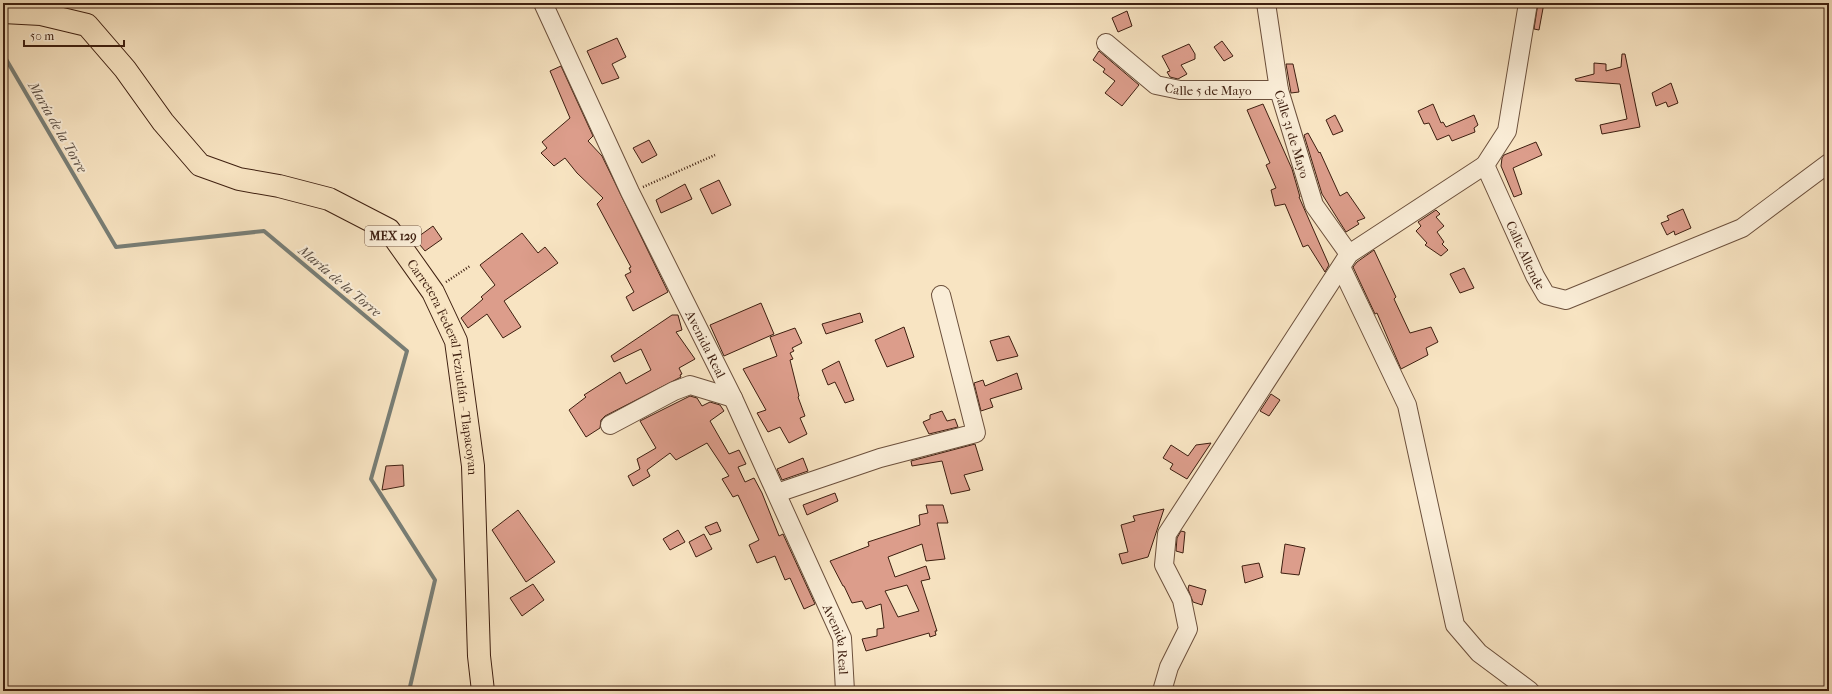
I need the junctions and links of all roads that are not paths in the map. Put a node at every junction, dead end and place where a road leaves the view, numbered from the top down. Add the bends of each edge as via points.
1 (543, 3) edge
2 (1266, 3) edge
3 (1528, 3) edge
4 (3, 12) edge
5 (1106, 43) dead end
6 (1279, 90) junction
7 (1829, 163) edge
8 (1485, 165) junction
9 (1345, 261) junction
10 (941, 295) dead end
11 (733, 398) junction
12 (610, 425) dead end
13 (777, 493) junction
14 (483, 691) edge
15 (845, 691) edge
16 (1162, 691) edge
17 (1530, 691) edge

1 - 11 street, Avenida Real via 630,192
2 - 6 street, Calle 31 de Mayo
3 - 8 street via 1507,131
4 - 14 main road, Carretera Federal Teziutlán - Tlapacoyan / MEX 129 via 41,14 87,25 200,165 239,179 329,199 389,230 433,292 456,341 472,466 479,656
5 - 6 street, Calle 5 de Mayo via 1156,85 1180,90
6 - 9 street, Calle 31 de Mayo via 1314,205
7 - 8 street, Calle Allende via 1742,228 1566,300 1546,295
8 - 9 street
9 - 16 street via 1167,534 1164,565 1182,600 1188,629 1169,667
9 - 17 street, Calle 31 de Mayo via 1407,405 1455,625 1480,654
10 - 13 street via 976,434 880,458
11 - 12 street via 690,385
11 - 13 street, Avenida Real
13 - 15 street, Avenida Real via 842,638

